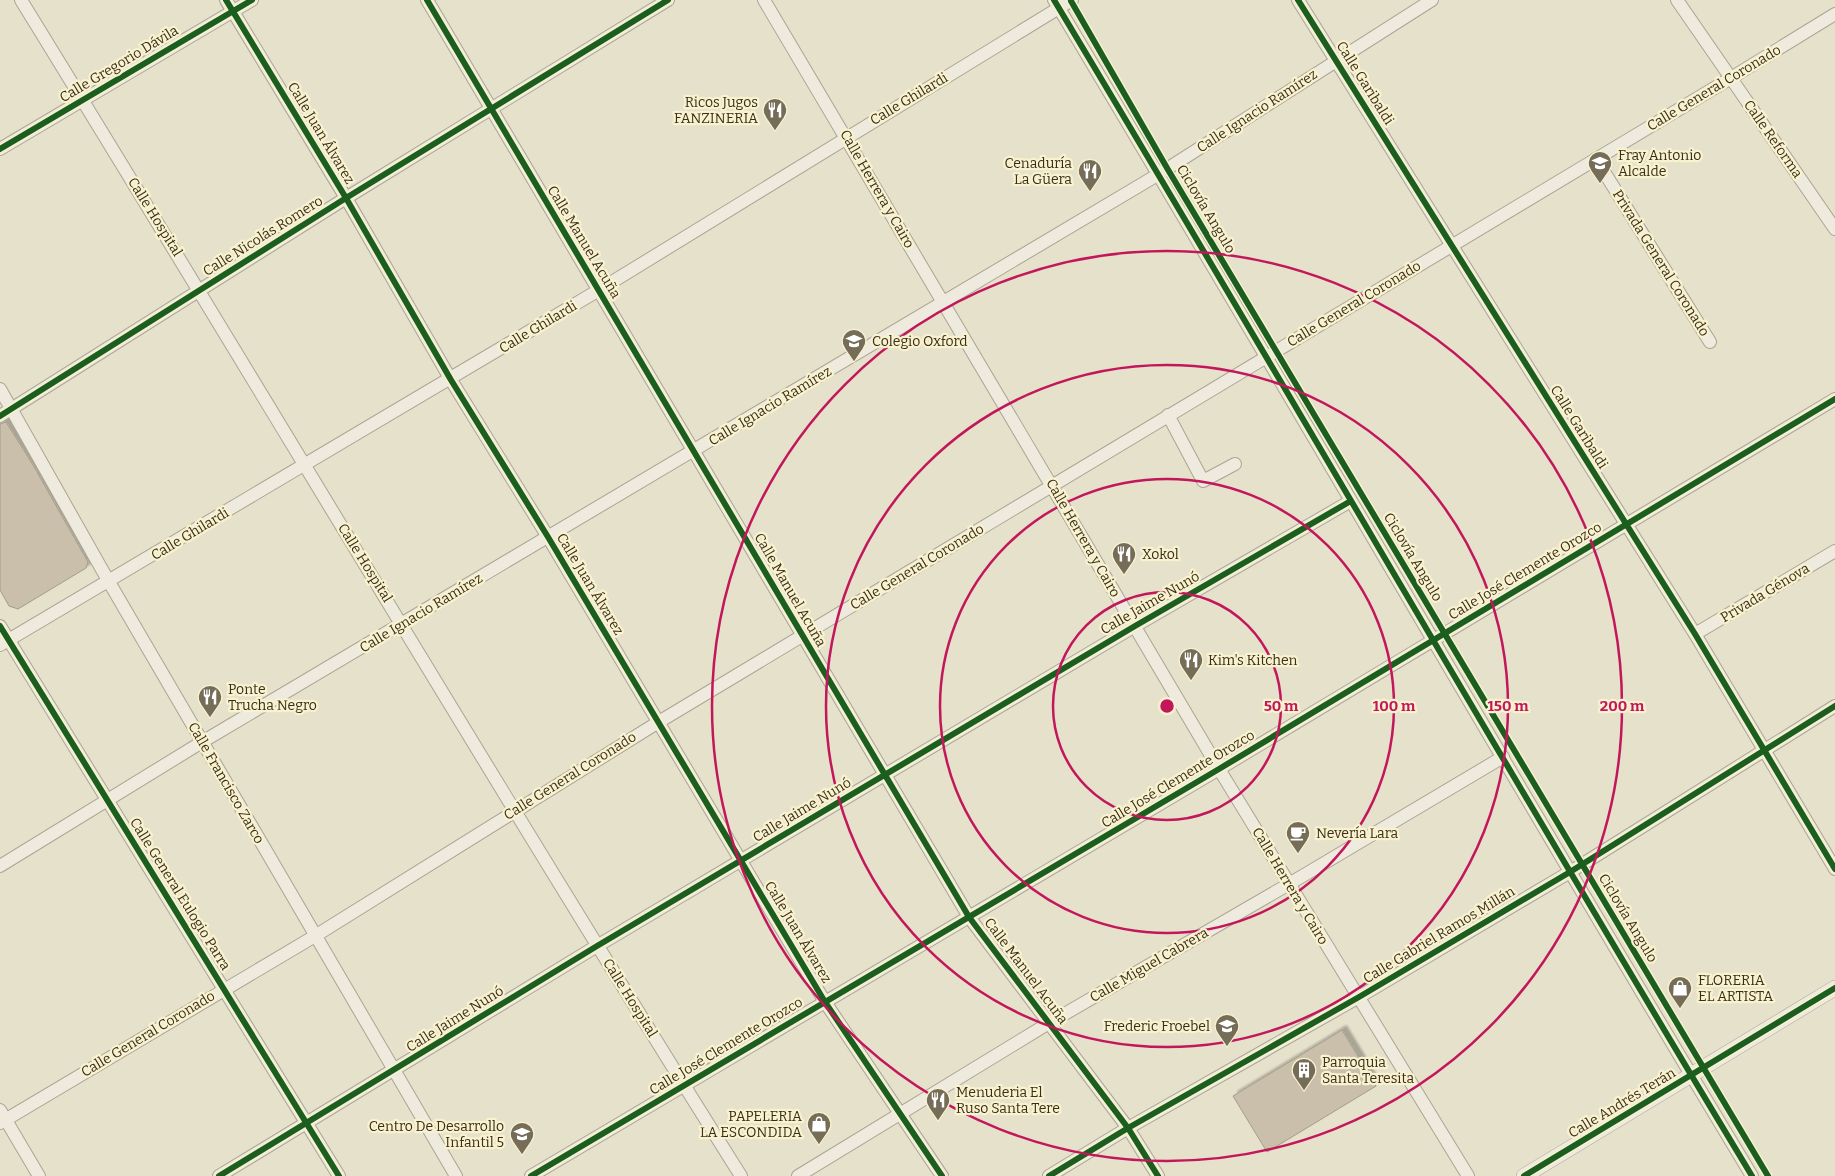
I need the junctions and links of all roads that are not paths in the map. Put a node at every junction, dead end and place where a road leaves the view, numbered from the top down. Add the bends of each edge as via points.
1 (21, 0) edge
2 (252, 0) edge
3 (427, 0) edge
4 (668, 0) edge
5 (764, 0) edge
6 (1072, 0) edge
7 (1298, 0) edge
8 (1432, 0) edge
9 (1677, 0) edge
10 (1057, 4) edge
11 (229, 5) edge
12 (1835, 14) edge
13 (1336, 60) junction
14 (1731, 78) junction
15 (83, 100) junction
16 (491, 109) junction
17 (847, 137) junction
18 (0, 150) edge
19 (1596, 159) junction
20 (1159, 174) junction
21 (346, 198) junction
22 (1835, 229) edge
23 (1451, 245) junction
24 (200, 290) junction
25 (599, 290) junction
26 (943, 302) junction
27 (1710, 342) dead end
28 (1266, 356) junction
29 (451, 380) junction
30 (0, 389) edge
31 (1835, 399) edge
32 (12, 408) junction
33 (1168, 415) junction
34 (0, 416) edge
35 (694, 452) junction
36 (1235, 464) dead end
37 (305, 466) junction
38 (1052, 485) junction
39 (1350, 502) junction
40 (1625, 525) junction
41 (548, 538) junction
42 (1835, 551) edge
43 (109, 582) junction
44 (402, 624) junction
45 (0, 626) edge
46 (1135, 626) junction
47 (1695, 634) junction
48 (803, 636) junction
49 (1432, 641) junction
50 (4, 643) edge
51 (1835, 706) edge
52 (657, 722) junction
53 (202, 742) junction
54 (1765, 748) junction
55 (1502, 758) junction
56 (1219, 769) junction
57 (886, 776) junction
58 (107, 802) junction
59 (515, 810) junction
60 (740, 862) junction
61 (0, 866) edge
62 (1835, 869) edge
63 (1570, 872) junction
64 (1289, 884) junction
65 (969, 917) junction
66 (315, 936) junction
67 (597, 946) junction
68 (224, 988) junction
69 (1835, 988) edge
70 (1359, 997) junction
71 (825, 1002) junction
72 (1049, 1023) junction
73 (396, 1070) junction
74 (1691, 1076) junction
75 (684, 1086) junction
76 (899, 1115) junction
77 (2, 1118) edge
78 (306, 1121) junction
79 (1128, 1128) junction
80 (39, 1176) edge
81 (219, 1176) edge
82 (339, 1176) edge
83 (456, 1176) edge
84 (531, 1176) edge
85 (741, 1176) edge
86 (798, 1176) edge
87 (942, 1176) edge
88 (1049, 1176) edge
89 (1158, 1176) edge
90 (1468, 1176) edge
91 (1524, 1176) edge
92 (1752, 1176) edge

1 - 15 street, Calle Hospital
2 - 11 street, Calle Gregorio Dávila
3 - 16 street, Calle Manuel Acuña
4 - 16 street, Calle Nicolás Romero
5 - 17 street, Calle Herrera y Cairo
6 - 10 street, Calle Ghilardi
7 - 13 street, Calle Garibaldi
8 - 13 street, Calle Ignacio Ramírez
9 - 14 street, Calle Reforma
10 - 17 street, Calle Ghilardi
10 - 20 street
11 - 15 street, Calle Gregorio Dávila
11 - 21 street, Calle Juan Álvarez
12 - 14 street, Calle General Coronado
13 - 20 street, Calle Ignacio Ramírez
13 - 23 street, Calle Garibaldi
14 - 19 street, Calle General Coronado
14 - 22 street, Calle Reforma
15 - 18 street, Calle Gregorio Dávila
15 - 24 street, Calle Hospital
16 - 21 street, Calle Nicolás Romero
16 - 25 street, Calle Manuel Acuña
17 - 25 street, Calle Ghilardi
17 - 26 street, Calle Herrera y Cairo
19 - 23 street, Calle General Coronado
19 - 27 street, Privada General Coronado
20 - 26 street, Calle Ignacio Ramírez
20 - 28 street
21 - 24 street, Calle Nicolás Romero
21 - 29 street, Calle Juan Álvarez
23 - 28 street, Calle General Coronado
23 - 40 street, Calle Garibaldi
24 - 32 street, Calle Nicolás Romero
24 - 37 street, Calle Hospital
25 - 29 street, Calle Ghilardi
25 - 35 street, Calle Manuel Acuña
26 - 35 street, Calle Ignacio Ramírez
26 - 38 street, Calle Herrera y Cairo
28 - 33 street, Calle General Coronado
28 - 39 street
29 - 37 street, Calle Ghilardi
29 - 41 street, Calle Juan Álvarez
30 - 32 street, Calle Francisco Zarco
31 - 40 street, Calle José Clemente Orozco
32 - 34 street, Calle Nicolás Romero
32 - 43 street, Calle Francisco Zarco
33 - 36 street via 1203,481
33 - 38 street, Calle General Coronado
35 - 41 street, Calle Ignacio Ramírez
35 - 48 street, Calle Manuel Acuña
37 - 43 street, Calle Ghilardi
37 - 44 street, Calle Hospital
38 - 46 street, Calle Herrera y Cairo
38 - 48 street, Calle General Coronado
39 - 46 street, Calle Jaime Nunó
39 - 49 street
40 - 47 street, Calle Garibaldi
40 - 49 street, Calle José Clemente Orozco
41 - 44 street, Calle Ignacio Ramírez
41 - 52 street, Calle Juan Álvarez
42 - 47 street, Privada Génova
43 - 50 street, Calle Ghilardi
43 - 53 street, Calle Francisco Zarco
44 - 53 street, Calle Ignacio Ramírez
44 - 59 street, Calle Hospital
45 - 50 street, Calle General Eulogio Parra
46 - 56 street, Calle Herrera y Cairo
46 - 57 street, Calle Jaime Nunó
47 - 54 street, Calle Garibaldi
48 - 52 street, Calle General Coronado
48 - 57 street, Calle Manuel Acuña
49 - 55 street
49 - 56 street, Calle José Clemente Orozco
50 - 58 street, Calle General Eulogio Parra
51 - 54 street, Calle Gabriel Ramos Millán
52 - 59 street, Calle General Coronado
52 - 60 street, Calle Juan Álvarez
53 - 58 street, Calle Ignacio Ramírez
53 - 66 street, Calle Francisco Zarco
54 - 62 street, Calle Garibaldi
54 - 63 street, Calle Gabriel Ramos Millán
55 - 63 street
55 - 64 street, Calle Miguel Cabrera
56 - 64 street, Calle Herrera y Cairo
56 - 65 street, Calle José Clemente Orozco
57 - 60 street, Calle Jaime Nunó
57 - 65 street, Calle Manuel Acuña
58 - 61 street, Calle Ignacio Ramírez
58 - 68 street, Calle General Eulogio Parra
59 - 66 street, Calle General Coronado
59 - 67 street, Calle Hospital
60 - 67 street, Calle Jaime Nunó
60 - 71 street, Calle Juan Álvarez
63 - 70 street, Calle Gabriel Ramos Millán
63 - 74 street
64 - 70 street, Calle Herrera y Cairo
64 - 72 street, Calle Miguel Cabrera
65 - 71 street, Calle José Clemente Orozco
65 - 72 street, Calle Manuel Acuña
66 - 68 street, Calle General Coronado
66 - 73 street, Calle Francisco Zarco
67 - 73 street, Calle Jaime Nunó
67 - 75 street, Calle Hospital
68 - 77 street, Calle General Coronado
68 - 78 street, Calle General Eulogio Parra
69 - 74 street, Calle Andrés Terán
70 - 79 street, Calle Gabriel Ramos Millán
70 - 90 street, Calle Herrera y Cairo
71 - 75 street, Calle José Clemente Orozco
71 - 76 street, Calle Juan Álvarez
72 - 76 street, Calle Miguel Cabrera
72 - 79 street, Calle Manuel Acuña
73 - 78 street, Calle Jaime Nunó
73 - 83 street, Calle Francisco Zarco
74 - 91 street, Calle Andrés Terán
74 - 92 street
75 - 84 street, Calle José Clemente Orozco
75 - 85 street, Calle Hospital
76 - 86 street, Calle Miguel Cabrera
76 - 87 street, Calle Juan Álvarez
77 - 80 street
78 - 81 street, Calle Jaime Nunó
78 - 82 street, Calle General Eulogio Parra
79 - 88 street, Calle Gabriel Ramos Millán
79 - 89 street, Calle Manuel Acuña

